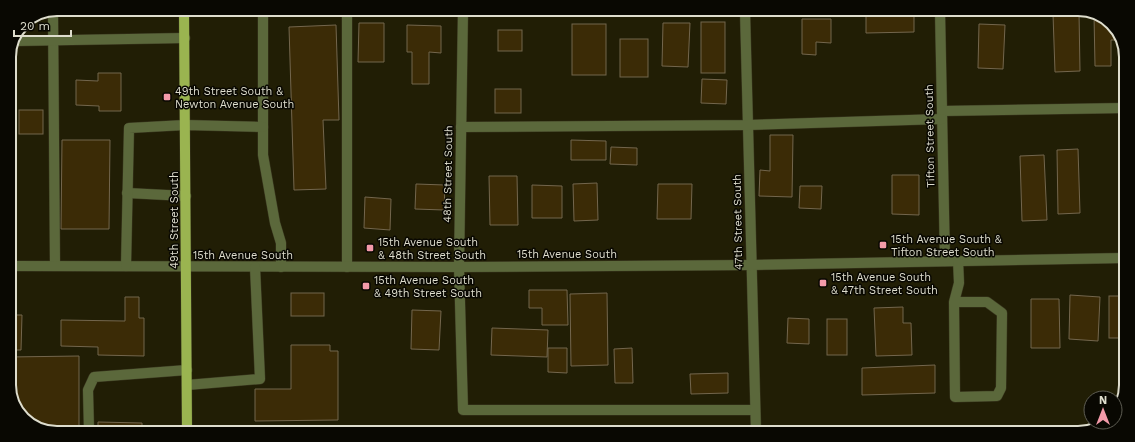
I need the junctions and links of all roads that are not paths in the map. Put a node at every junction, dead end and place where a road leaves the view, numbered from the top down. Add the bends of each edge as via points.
1 (53, 16) edge
2 (184, 16) edge
3 (263, 16) edge
4 (347, 16) edge
5 (463, 16) edge
6 (745, 16) edge
7 (940, 16) edge
8 (185, 38) junction
9 (53, 40) junction
10 (19, 41) edge
11 (1119, 108) edge
12 (942, 115) junction
13 (185, 125) junction
14 (748, 125) junction
15 (263, 127) junction
16 (461, 127) junction
17 (128, 193) junction
18 (186, 196) junction
19 (1119, 258) edge
20 (958, 260) junction
21 (944, 261) junction
22 (55, 265) junction
23 (751, 265) junction
24 (16, 266) edge
25 (126, 266) junction
26 (186, 266) junction
27 (255, 267) junction
28 (281, 267) junction
29 (347, 267) junction
30 (459, 267) junction
31 (954, 302) junction
32 (187, 370) junction
33 (187, 385) junction
34 (755, 410) junction
35 (89, 426) edge
36 (187, 426) edge
37 (756, 426) edge

1 - 9 street
2 - 8 main road, 49th Street South
3 - 15 street
4 - 29 street
5 - 16 street, 48th Street South
6 - 14 street, 47th Street South
7 - 12 street, Tifton Street South
8 - 9 street
8 - 13 main road, 49th Street South
9 - 10 street
9 - 22 street
11 - 12 street
12 - 14 street
12 - 21 street, Tifton Street South
13 - 15 street
13 - 17 street via 129,128
13 - 18 main road, 49th Street South
14 - 16 street
14 - 23 street, 47th Street South
15 - 28 street via 263,154 281,243
16 - 30 street, 48th Street South
17 - 18 street
17 - 25 street
18 - 26 main road, 49th Street South
19 - 20 street, 15th Avenue South
20 - 21 street, 15th Avenue South
20 - 31 street via 959,283
21 - 23 street, 15th Avenue South
22 - 24 street, 15th Avenue South
22 - 25 street, 15th Avenue South
23 - 30 street, 15th Avenue South
23 - 34 street, 47th Street South
25 - 26 street, 15th Avenue South
26 - 27 street, 15th Avenue South
26 - 32 main road, 49th Street South
27 - 28 street, 15th Avenue South
27 - 33 street via 260,379
28 - 29 street, 15th Avenue South
29 - 30 street, 15th Avenue South
30 - 34 street, 48th Street South via 463,410
31 - 31 street via 987,302 1002,313 1001,388 997,396 955,397
32 - 33 main road, 49th Street South
32 - 35 street via 94,377 88,390
33 - 36 main road, 49th Street South
34 - 37 street, 47th Street South

